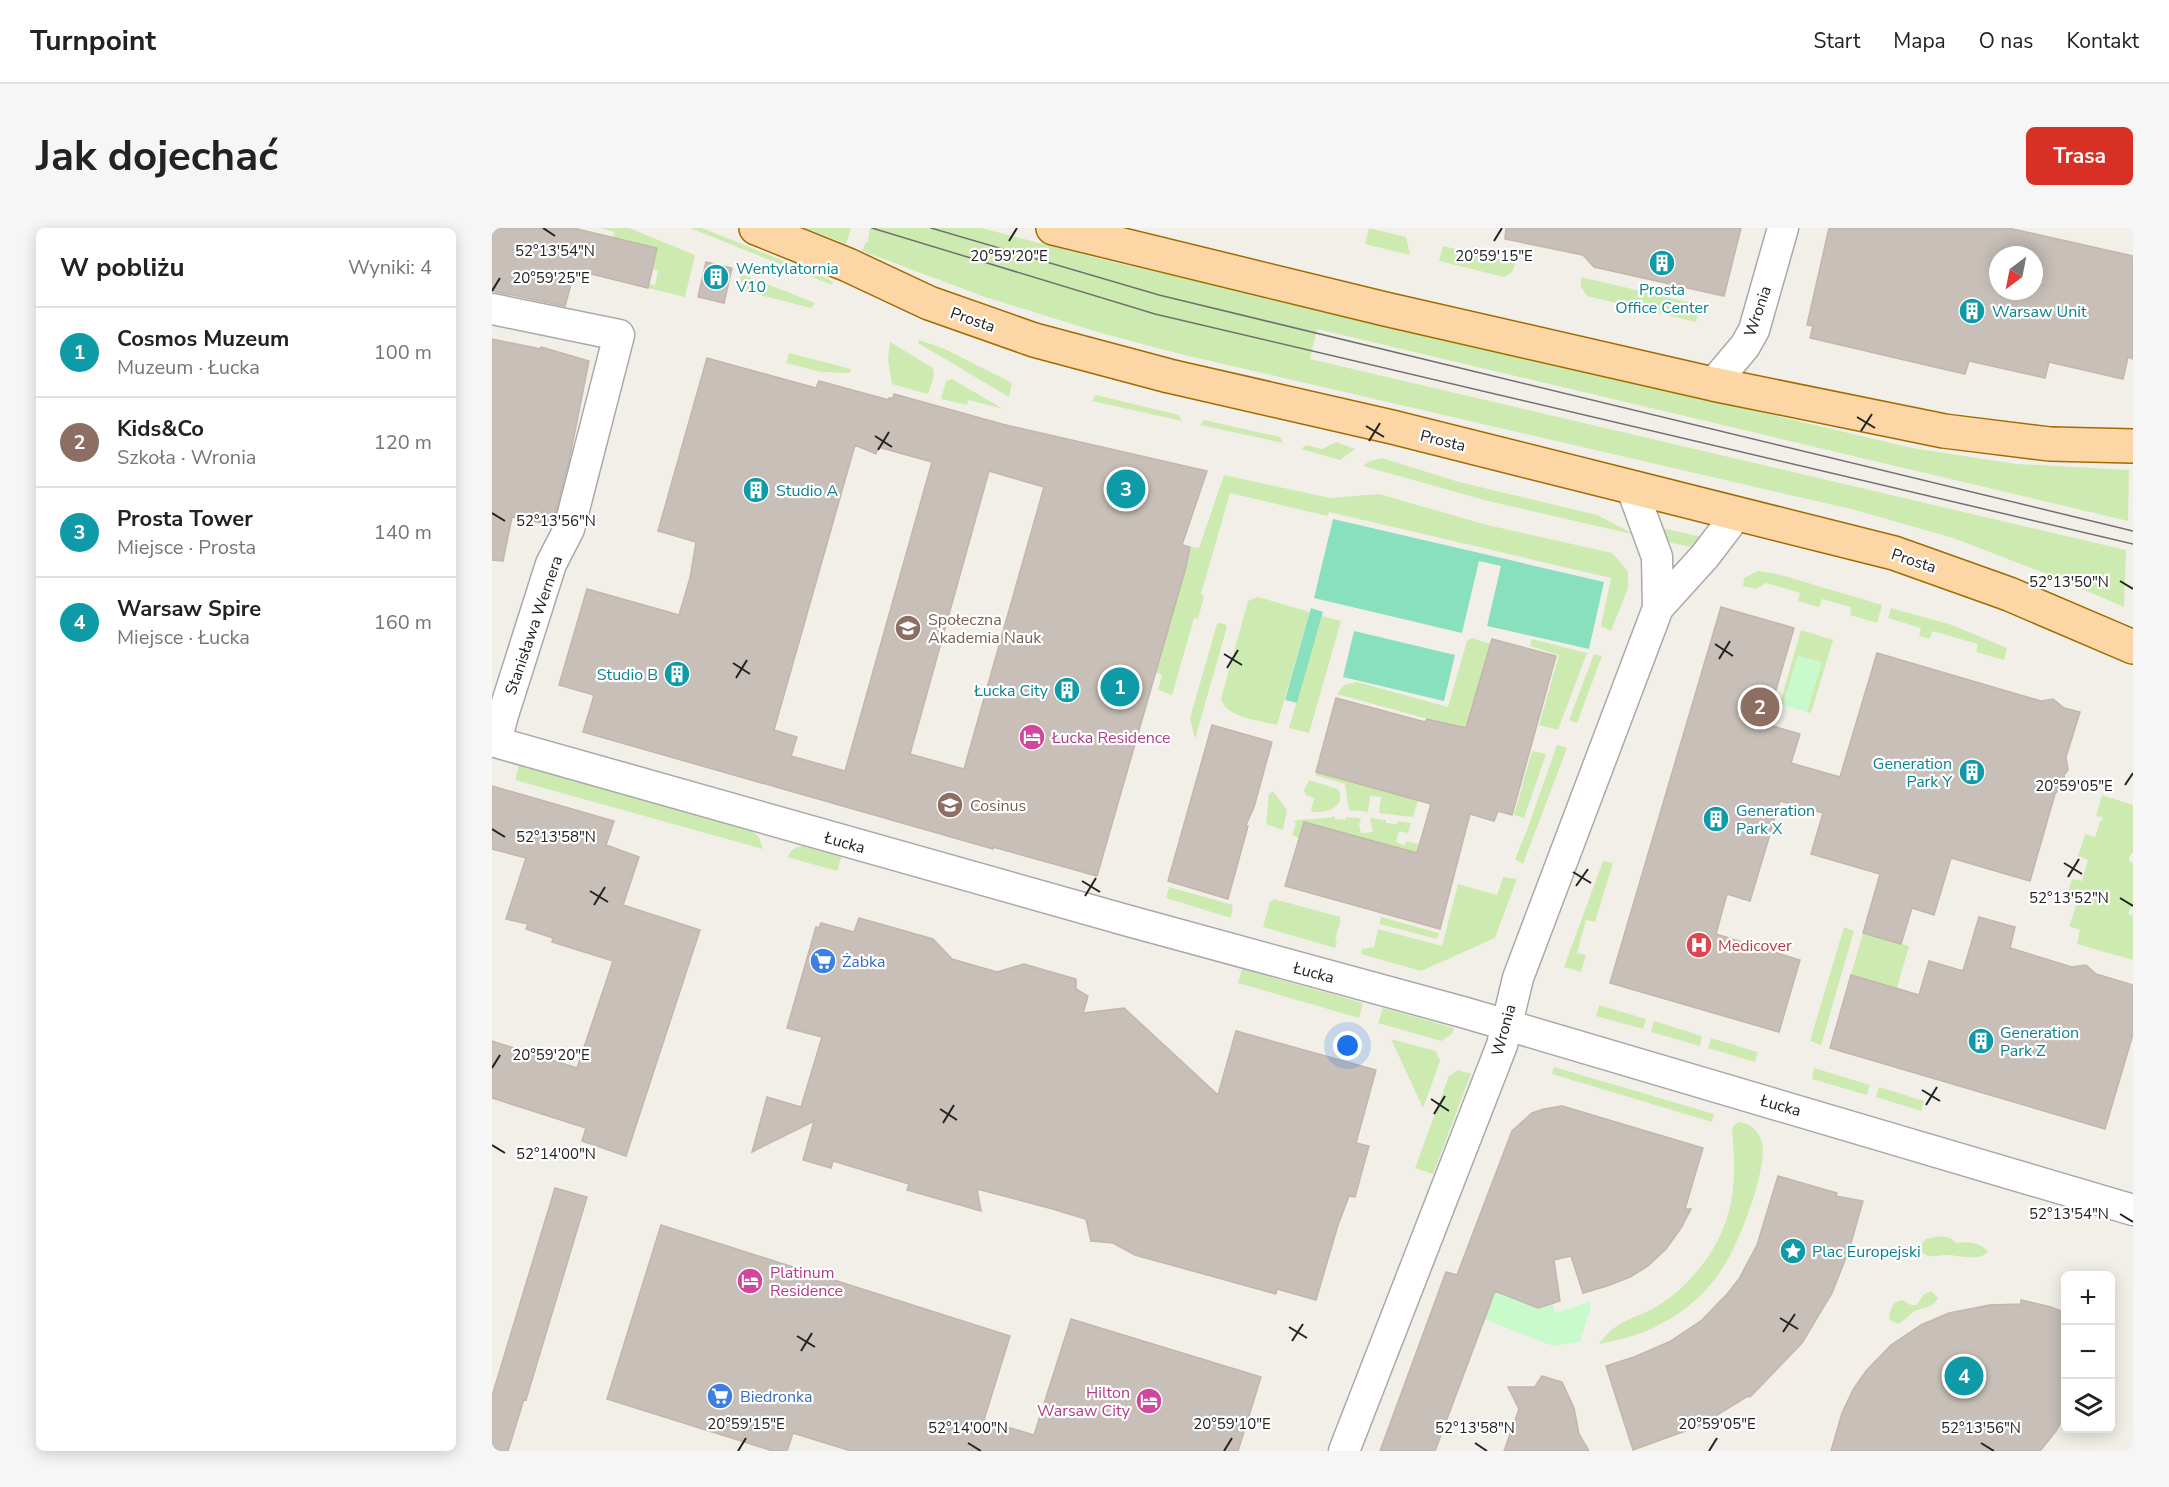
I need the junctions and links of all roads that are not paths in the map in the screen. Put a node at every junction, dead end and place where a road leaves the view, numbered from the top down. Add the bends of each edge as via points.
1 (756, 228) edge
2 (1053, 228) edge
3 (1783, 228) edge
4 (492, 309) edge
5 (1713, 384) junction
6 (2133, 446) edge
7 (1631, 486) junction
8 (1737, 514) junction
9 (1658, 608) junction
10 (2133, 647) edge
11 (494, 741) edge
12 (1506, 1025) junction
13 (2133, 1210) edge
14 (1344, 1451) edge

1 - 7 main road, Prosta via 929,303 1034,340
2 - 5 main road
3 - 5 street, Wronia via 1754,330
4 - 11 street, Stanisława Wernera via 619,335 569,529 551,564
5 - 6 main road via 1944,431 2050,444
7 - 8 main road, Prosta
7 - 9 street, Wronia via 1658,557
8 - 9 street, Wronia
8 - 10 main road, Prosta via 1924,563
9 - 12 street, Wronia via 1518,978
11 - 12 street, Łucka
12 - 13 street, Łucka
12 - 14 street, Wronia via 1502,1045

